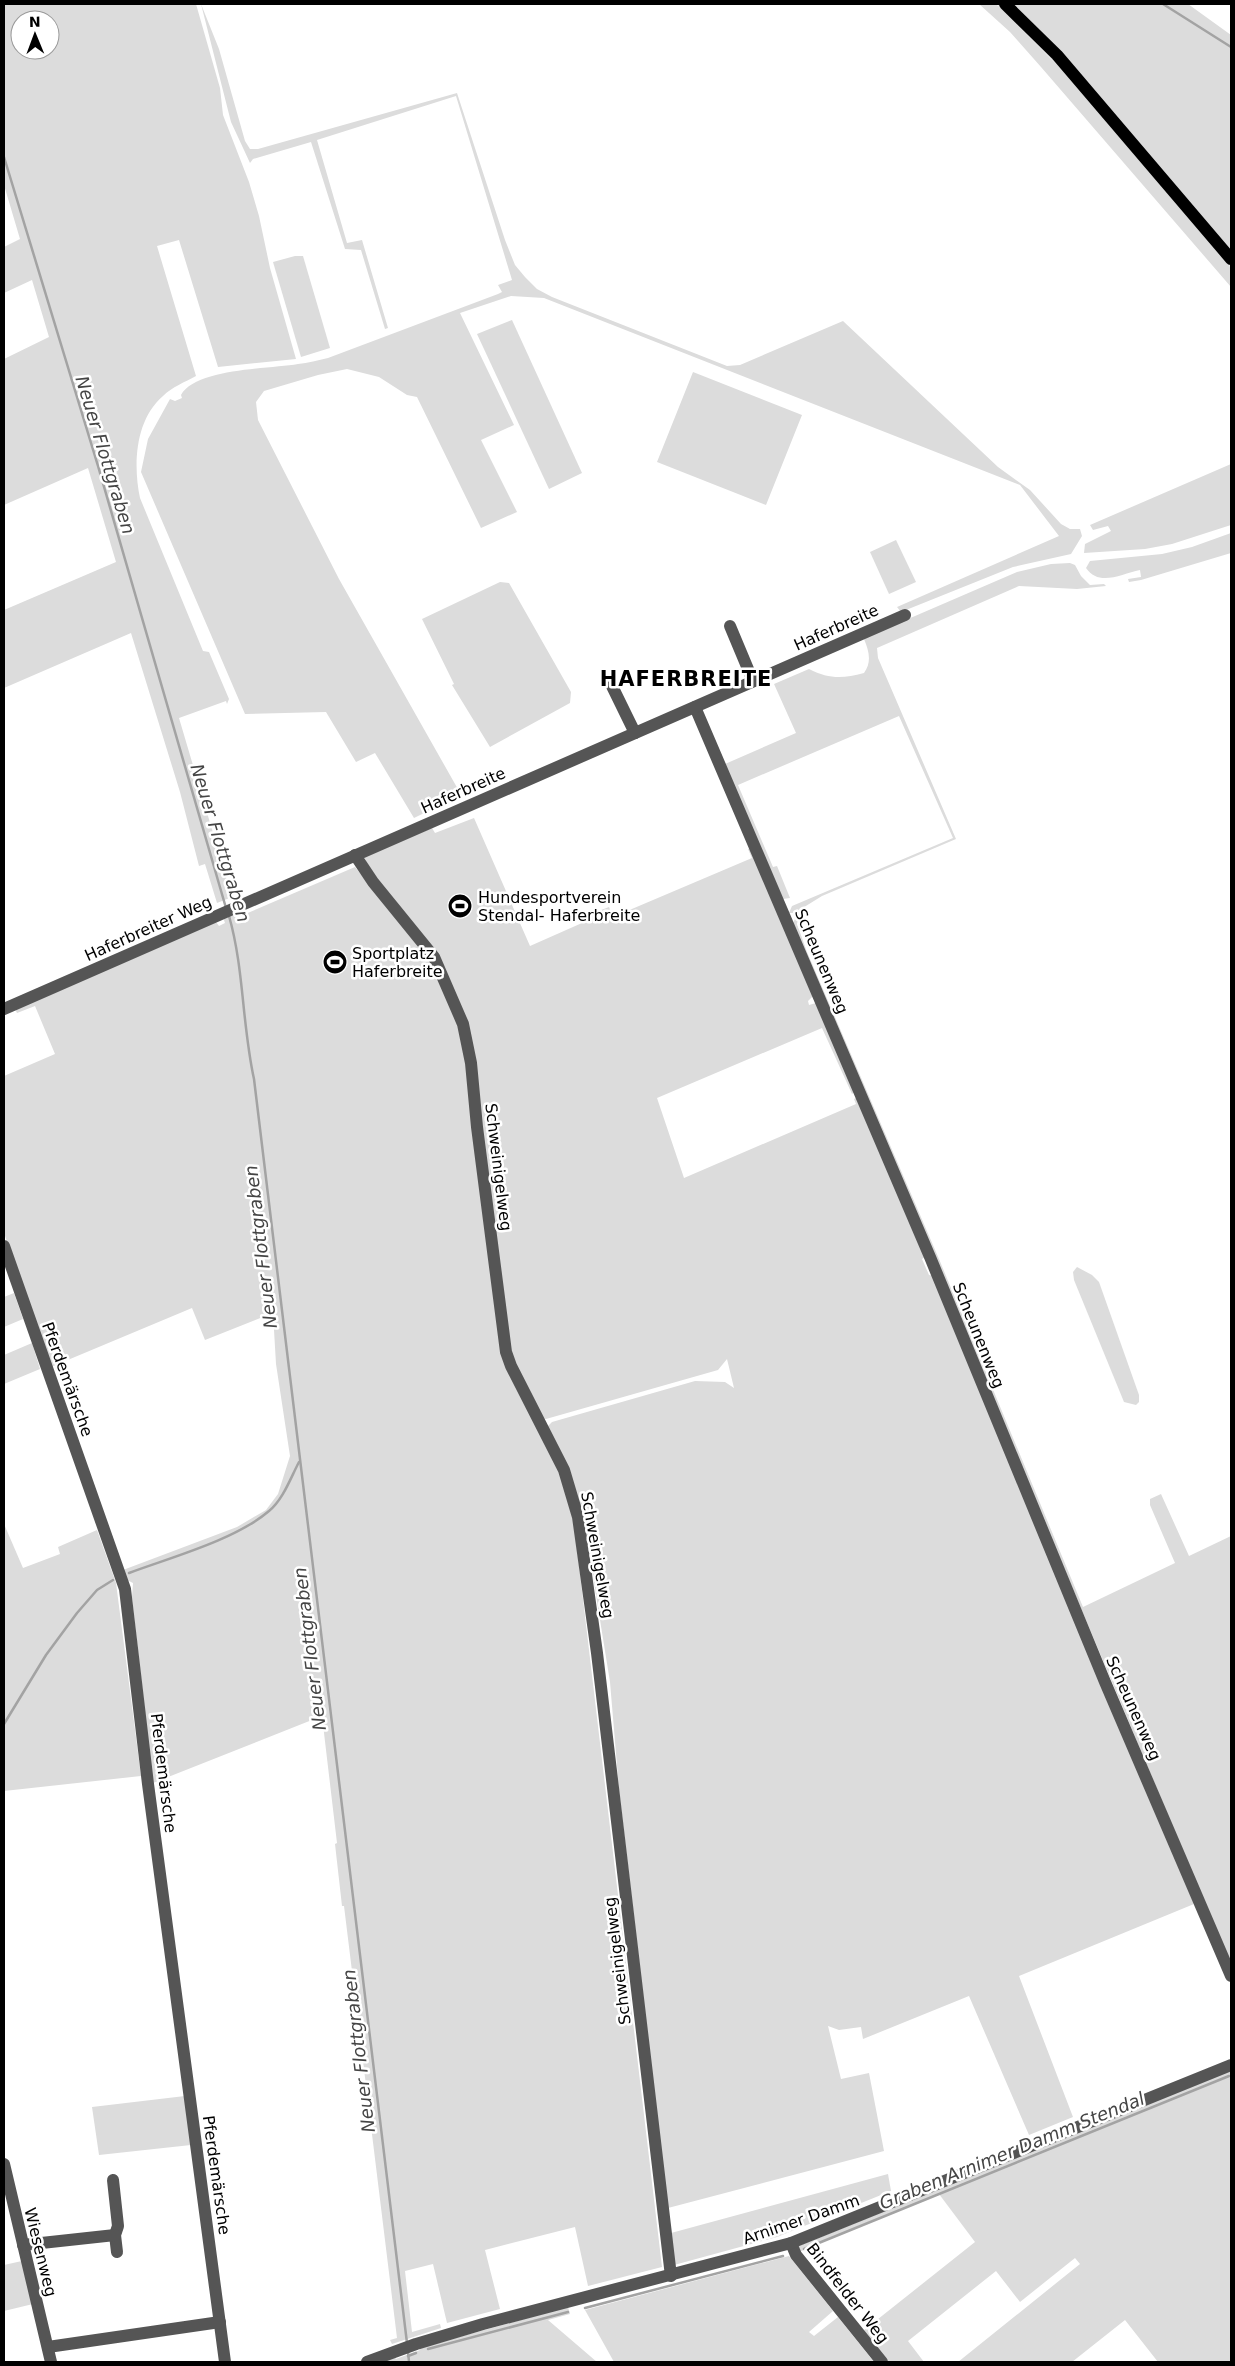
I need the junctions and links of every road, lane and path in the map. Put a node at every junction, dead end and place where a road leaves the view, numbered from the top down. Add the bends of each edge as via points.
1 (1005, 4) edge
2 (1231, 259) edge
3 (905, 615) dead end
4 (730, 626) dead end
5 (752, 681) junction
6 (612, 686) dead end
7 (695, 707) junction
8 (635, 733) junction
9 (355, 855) junction
10 (305, 876) joint
11 (4, 1009) edge
12 (4, 1246) edge
13 (1231, 1976) edge
14 (1231, 2065) edge
15 (4, 2164) edge
16 (114, 2180) dead end
17 (116, 2235) junction
18 (791, 2244) junction
19 (23, 2245) junction
20 (117, 2252) dead end
21 (671, 2276) junction
22 (220, 2322) junction
23 (48, 2347) junction
24 (51, 2362) edge
25 (225, 2362) edge
26 (367, 2362) edge
27 (882, 2362) edge

1 - 2 main road via 1057,56
3 - 5 street, Haferbreite
4 - 5 street
5 - 7 street, Haferbreite
6 - 8 street
7 - 8 street, Haferbreite
7 - 13 street, Scheunenweg
8 - 9 street, Haferbreite
9 - 10 street, Haferbreite
9 - 21 street, Schweinigelweg via 434,958 461,1017 471,1063 506,1352 510,1366 564,1470 578,1517
10 - 11 street, Haferbreiter Weg
12 - 22 street, Pferdemärsche via 125,1589
14 - 18 street, Arnimer Damm
15 - 19 street, Wiesenweg
16 - 17 street
17 - 19 street
17 - 20 street
18 - 21 street, Arnimer Damm
18 - 27 street, Bindfelder Weg via 796,2255
19 - 23 street, Wiesenweg
21 - 26 street, Arnimer Damm via 483,2324
22 - 23 street
22 - 25 street, Pferdemärsche
23 - 24 street, Wiesenweg

